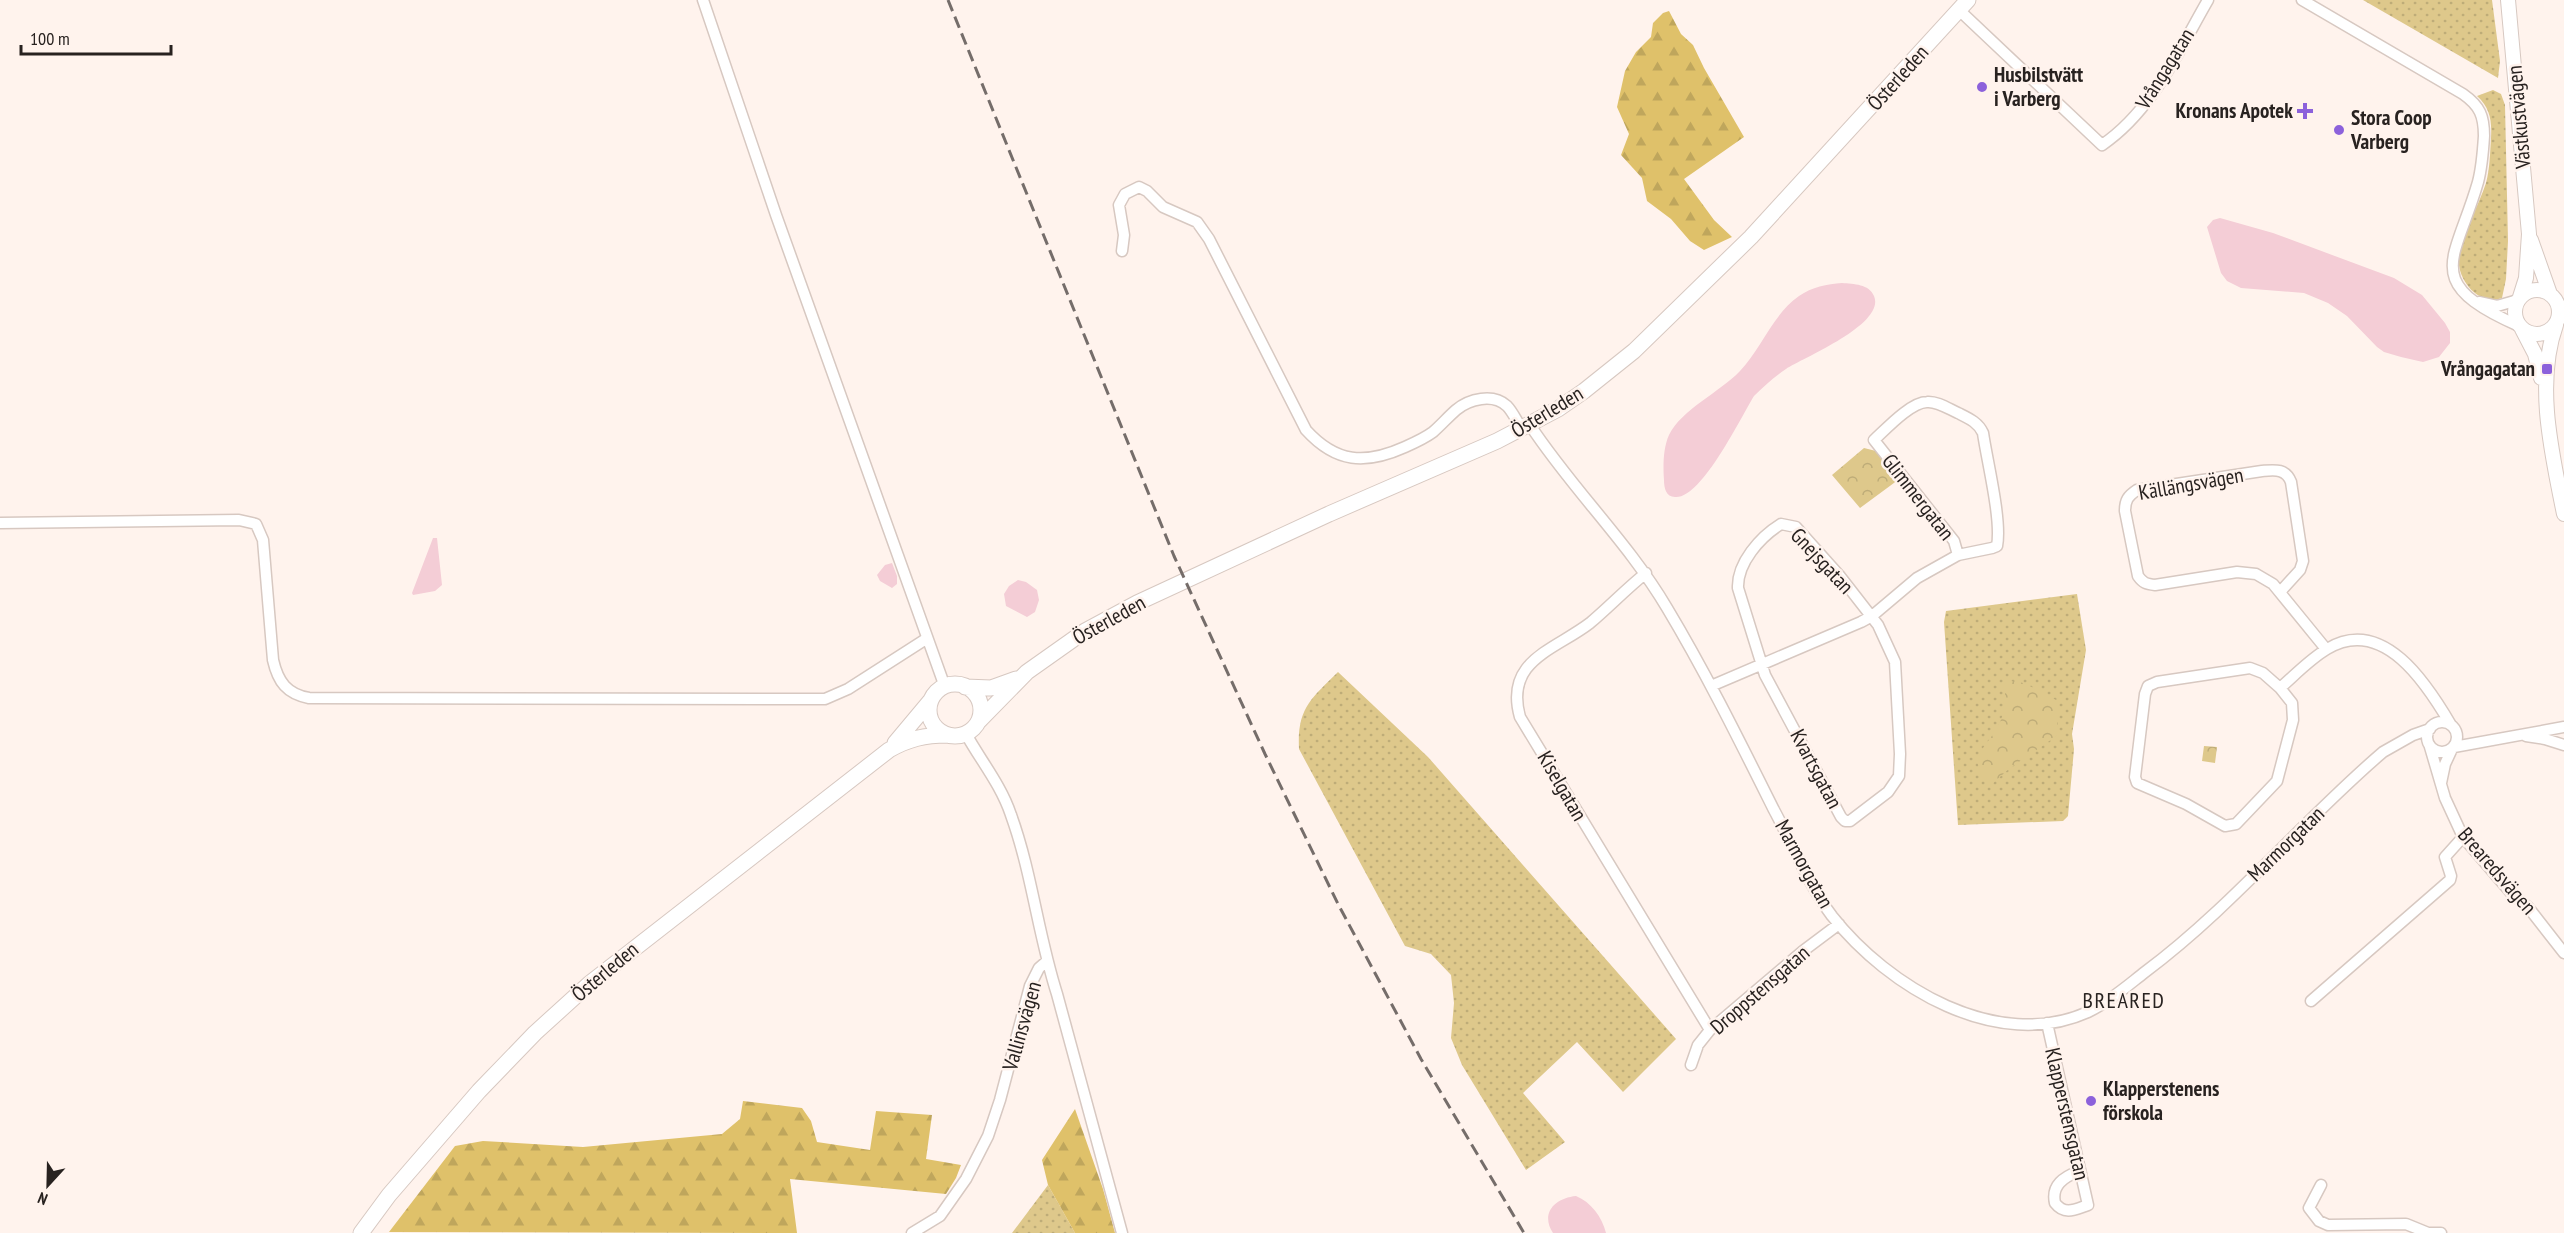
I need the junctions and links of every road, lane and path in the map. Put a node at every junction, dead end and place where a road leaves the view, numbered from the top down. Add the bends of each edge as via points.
1 (703, 0) edge
2 (2208, 0) edge
3 (2302, 0) edge
4 (2508, 0) edge
5 (1963, 5) edge
6 (2529, 234) junction
7 (1122, 251) dead end
8 (2550, 294) junction
9 (2519, 299) junction
10 (2473, 300) junction
11 (2556, 325) junction
12 (2520, 327) junction
13 (2546, 397) junction
14 (1526, 427) junction
15 (2564, 514) edge
16 (0, 523) edge
17 (1958, 555) junction
18 (1646, 573) junction
19 (2280, 592) junction
20 (1872, 616) junction
21 (926, 639) junction
22 (2326, 650) junction
23 (1761, 664) junction
24 (1021, 676) junction
25 (1711, 686) junction
26 (945, 687) junction
27 (965, 687) junction
28 (2280, 688) junction
29 (932, 698) junction
30 (2434, 698) junction
31 (979, 721) junction
32 (2564, 727) edge
33 (2431, 728) junction
34 (2454, 728) junction
35 (966, 734) junction
36 (947, 735) junction
37 (2513, 735) junction
38 (2489, 739) junction
39 (2405, 741) junction
40 (2564, 745) edge
41 (2430, 746) junction
42 (2453, 748) junction
43 (887, 752) junction
44 (2441, 783) junction
45 (2463, 837) junction
46 (1839, 924) junction
47 (2564, 953) edge
48 (1046, 962) junction
49 (2312, 1001) dead end
50 (2047, 1023) junction
51 (1710, 1030) junction
52 (1691, 1065) dead end
53 (2079, 1172) junction
54 (2321, 1185) dead end
55 (361, 1233) edge
56 (912, 1233) edge
57 (1122, 1233) edge
58 (2441, 1233) edge

1 - 21 street
2 - 5 street, Vrångagatan via 2147,103 2102,145
3 - 10 street via 2463,94 2479,108 2484,127 2482,164 2452,256 2456,282
4 - 6 street, Västkustvägen
5 - 14 main road, Österleden via 1750,237 1642,343 1584,391
6 - 8 street, Västkustvägen
6 - 9 street, Västkustvägen via 2526,278
7 - 14 street, Marmorgatan via 1124,235 1119,205 1134,188 1147,191 1163,207 1197,222 1306,430 1335,453 1362,459 1386,455 1431,434 1471,400 1485,398 1506,405
8 - 9 street via 2534,290
8 - 11 street, Västkustvägen via 2559,308
9 - 10 street via 2497,306
9 - 12 street, Västkustvägen via 2514,312
10 - 12 street
11 - 12 street via 2538,335
11 - 13 street, Västkustvägen via 2547,354
12 - 13 street, Västkustvägen via 2535,354
13 - 15 street, Västkustvägen
14 - 18 street, Marmorgatan
14 - 24 main road, Österleden via 1137,603 1085,631
16 - 21 street via 239,520 256,524 263,540 277,677 286,689 309,698 825,699 848,689
17 - 17 street, Glimmergatan via 1954,541 1874,440 1910,409 1926,402 1969,418 1983,433 1998,524 1997,546
17 - 20 street, Glimmergatan via 1917,578
18 - 25 street, Marmorgatan
18 - 51 street, Kiselgatan via 1590,622 1528,665 1519,678 1516,703 1520,717
19 - 19 street, Källängsvägen via 2265,578 2248,572 2147,584 2138,576 2125,501 2137,490 2262,471 2284,472 2294,495 2303,565
19 - 22 street
20 - 23 street, Glimmergatan
20 - 23 street, Gnejsgatan via 1796,527 1781,524 1752,552 1737,576
20 - 23 street, Kvartsgatan via 1895,662 1900,772 1888,792 1850,821 1841,817
21 - 26 street
22 - 28 street
22 - 30 street via 2353,641 2385,646
23 - 25 street, Glimmergatan
24 - 27 main road, Österleden via 996,687
24 - 31 main road, Österleden
25 - 46 street, Marmorgatan via 1807,875
26 - 27 main road, Österleden
26 - 29 main road, Österleden
27 - 31 main road via 980,703
28 - 28 street via 2292,703 2294,714 2280,775 2236,824 2225,826 2137,783 2145,694 2152,684 2250,668 2263,673
29 - 36 main road via 932,723
29 - 43 main road, Österleden
30 - 33 street
30 - 34 street
31 - 35 main road, Österleden
32 - 37 street
33 - 34 street via 2441,722
33 - 39 street, Marmorgatan
33 - 41 street via 2427,736
34 - 38 street via 2467,736
34 - 42 street via 2458,739
35 - 36 main road, Österleden
35 - 48 street, Vallinsvägen via 1011,814 1025,860
36 - 43 main road, Österleden via 904,741
37 - 38 street
37 - 40 street
38 - 42 street
39 - 41 street
39 - 50 street, Marmorgatan via 2363,768 2178,948 2086,1013
41 - 42 street via 2439,752
41 - 44 street, Brearedsvägen
42 - 44 street
43 - 55 main road, Österleden via 588,984 478,1091
44 - 45 street, Brearedsvägen
45 - 47 street, Brearedsvägen via 2512,894 2529,907
45 - 49 street via 2445,856 2450,880
46 - 50 street, Marmorgatan via 1880,964 1935,1000 1993,1021
46 - 51 street, Droppstensgatan
48 - 56 street, Vallinsvägen via 1030,986 988,1136 966,1179 940,1216
48 - 57 street
50 - 53 street, Klapperstensgatan
51 - 52 street, Droppstensgatan via 1698,1045
53 - 53 street, Klapperstensgatan via 2088,1205 2065,1211 2055,1203 2054,1191 2062,1180
54 - 58 street via 2309,1208 2328,1226 2406,1224 2428,1233

